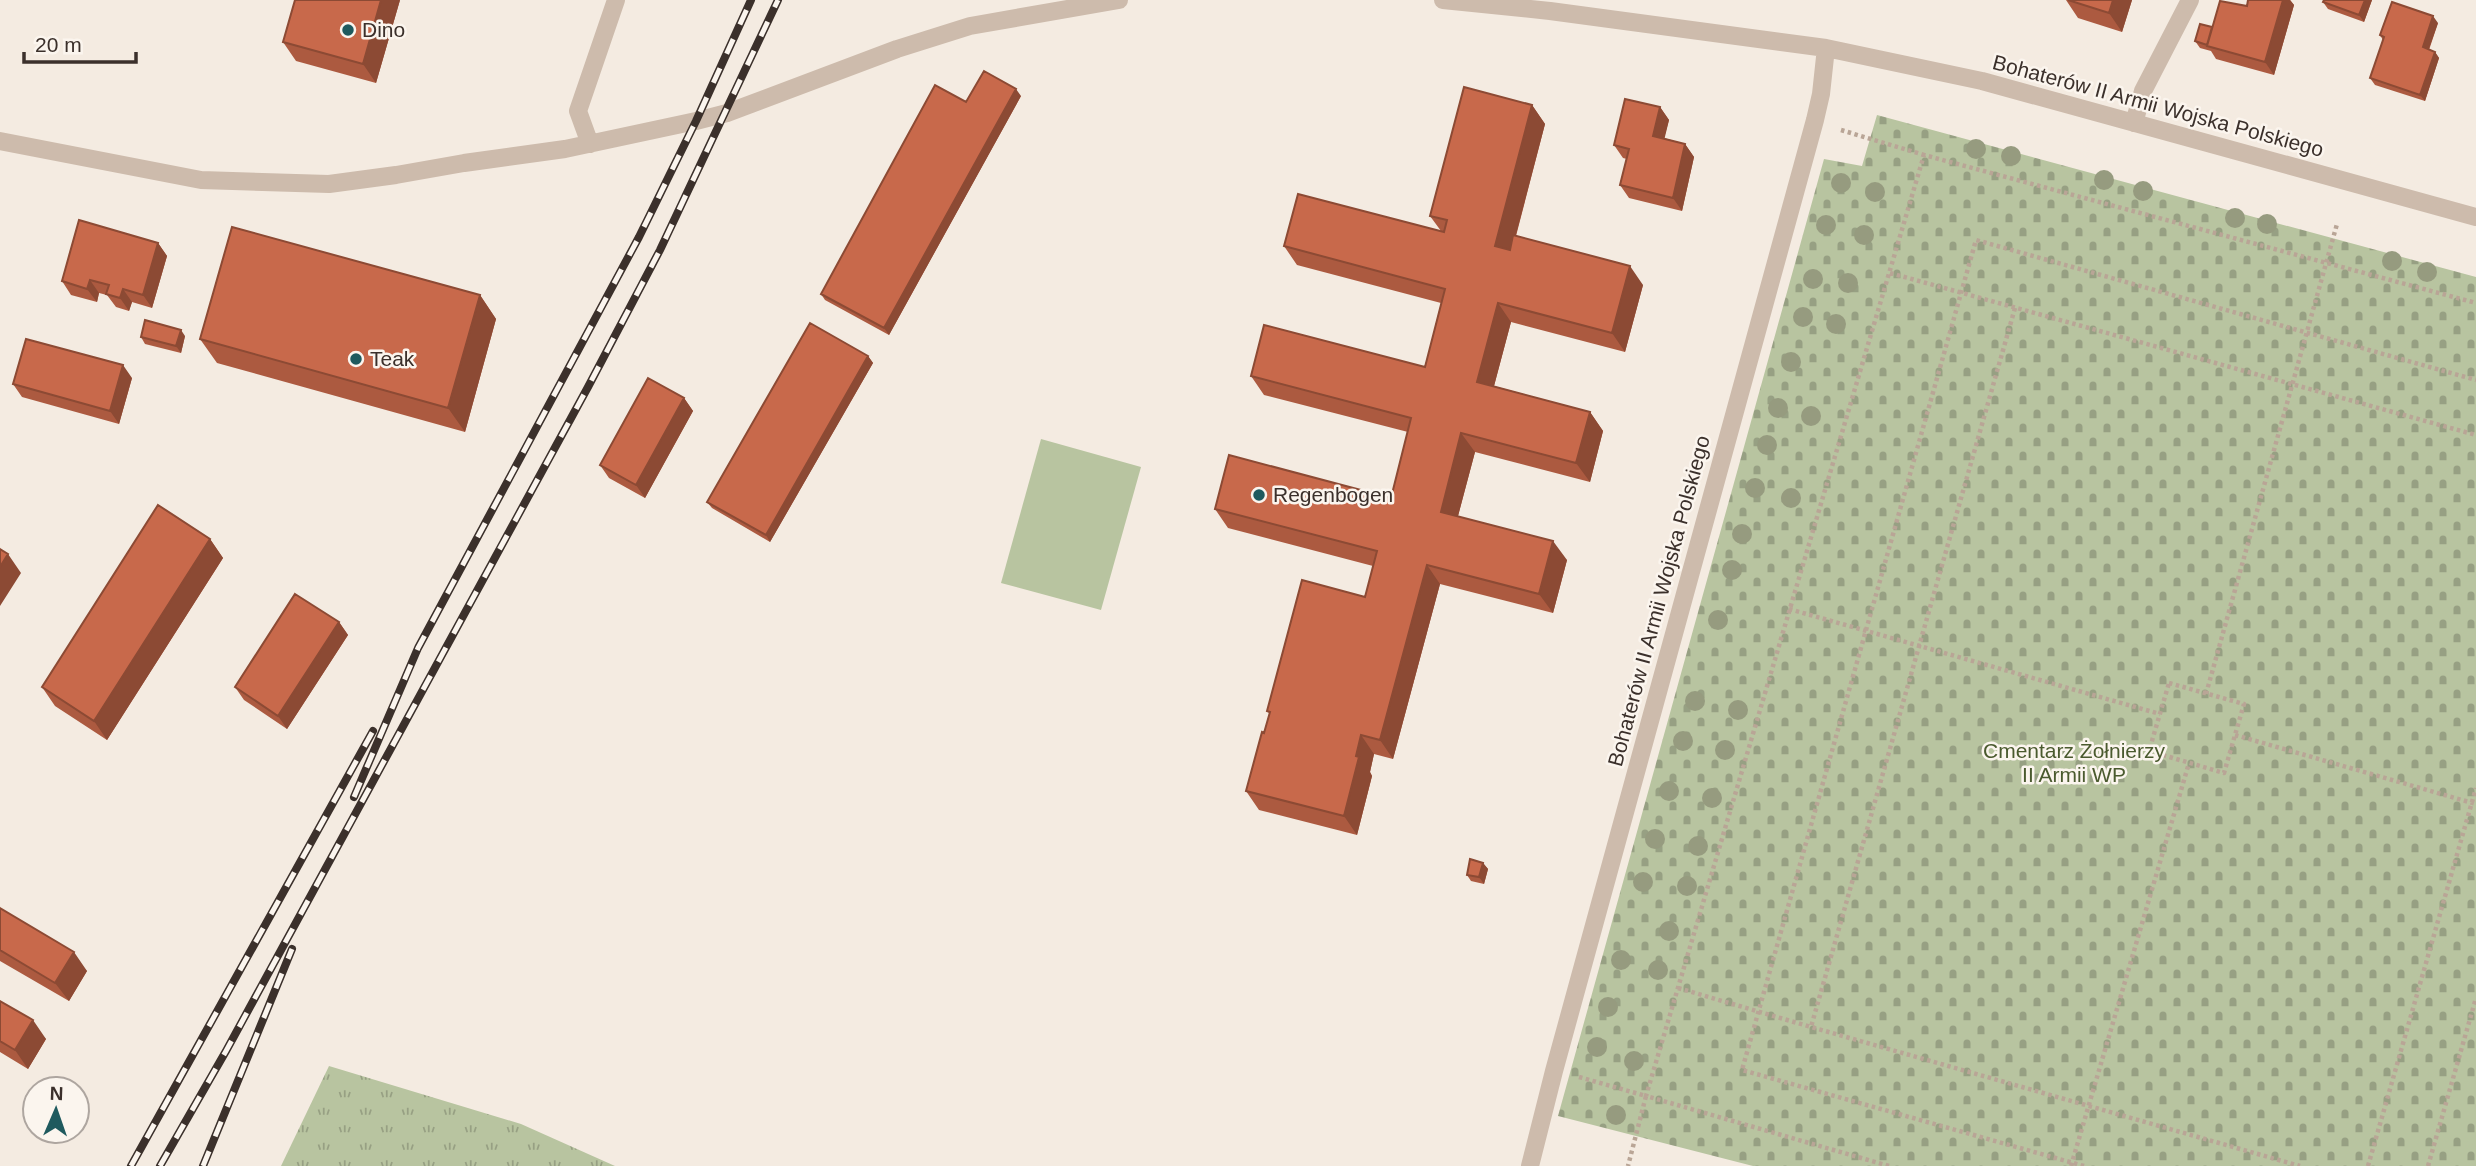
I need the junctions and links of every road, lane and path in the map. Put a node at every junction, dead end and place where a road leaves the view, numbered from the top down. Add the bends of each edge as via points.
1 (616, 0) edge
2 (1119, 0) edge
3 (1443, 0) edge
4 (2190, 0) edge
5 (1494, 2) edge
6 (1826, 48) junction
7 (2134, 123) junction
8 (1862, 137) dead end
9 (1, 144) edge
10 (590, 144) junction
11 (1924, 155) junction
12 (2476, 217) edge
13 (2337, 224) dead end
14 (2326, 263) junction
15 (1889, 274) junction
16 (1961, 293) junction
17 (2476, 303) edge
18 (2015, 308) junction
19 (2307, 333) junction
20 (2476, 380) edge
21 (2293, 384) junction
22 (2476, 435) edge
23 (1789, 609) junction
24 (1866, 631) junction
25 (1919, 646) junction
26 (2206, 694) junction
27 (2160, 714) junction
28 (2235, 735) junction
29 (2189, 763) junction
30 (2476, 788) edge
31 (2474, 804) edge
32 (1678, 988) junction
33 (2476, 998) edge
34 (1758, 1012) junction
35 (1811, 1027) junction
36 (1554, 1071) junction
37 (1646, 1096) junction
38 (2089, 1106) junction
39 (2071, 1164) edge
40 (1531, 1166) edge
41 (1628, 1166) edge
42 (1889, 1166) edge
43 (2084, 1166) edge
44 (2300, 1166) edge
45 (2368, 1166) edge
46 (2428, 1166) edge

1 - 10 street via 578,111
2 - 10 street via 970,26 727,113
3 - 5 street, Bohaterów II Armii Wojska Polskiego
4 - 7 street via 2143,91
5 - 6 street, Bohaterów II Armii Wojska Polskiego
6 - 7 street, Bohaterów II Armii Wojska Polskiego via 1982,81
6 - 36 street, Bohaterów II Armii Wojska Polskiego via 1815,120
7 - 12 street, Bohaterów II Armii Wojska Polskiego
8 - 11 path
9 - 10 street via 201,180 329,184
11 - 14 path
11 - 15 path
13 - 14 path
14 - 17 path
14 - 19 path
15 - 16 path
15 - 23 path
16 - 18 path
16 - 19 path via 1976,240
16 - 24 path
18 - 21 path
18 - 25 path
19 - 20 path
19 - 21 path
21 - 22 path
21 - 26 path
23 - 24 path
23 - 32 path
24 - 25 path
24 - 34 path
25 - 27 path
25 - 35 path
26 - 27 path via 2169,683
26 - 28 path via 2244,704
27 - 29 path via 2149,751
28 - 29 path via 2224,773
28 - 31 path
29 - 38 path
30 - 31 path
31 - 45 path
32 - 34 path
32 - 37 path
33 - 46 path
34 - 35 path
34 - 39 path via 1742,1070
35 - 38 path
36 - 37 path
36 - 40 street, Bohaterów II Armii Wojska Polskiego
37 - 41 path
37 - 42 path
38 - 39 path
38 - 44 path
39 - 43 path

